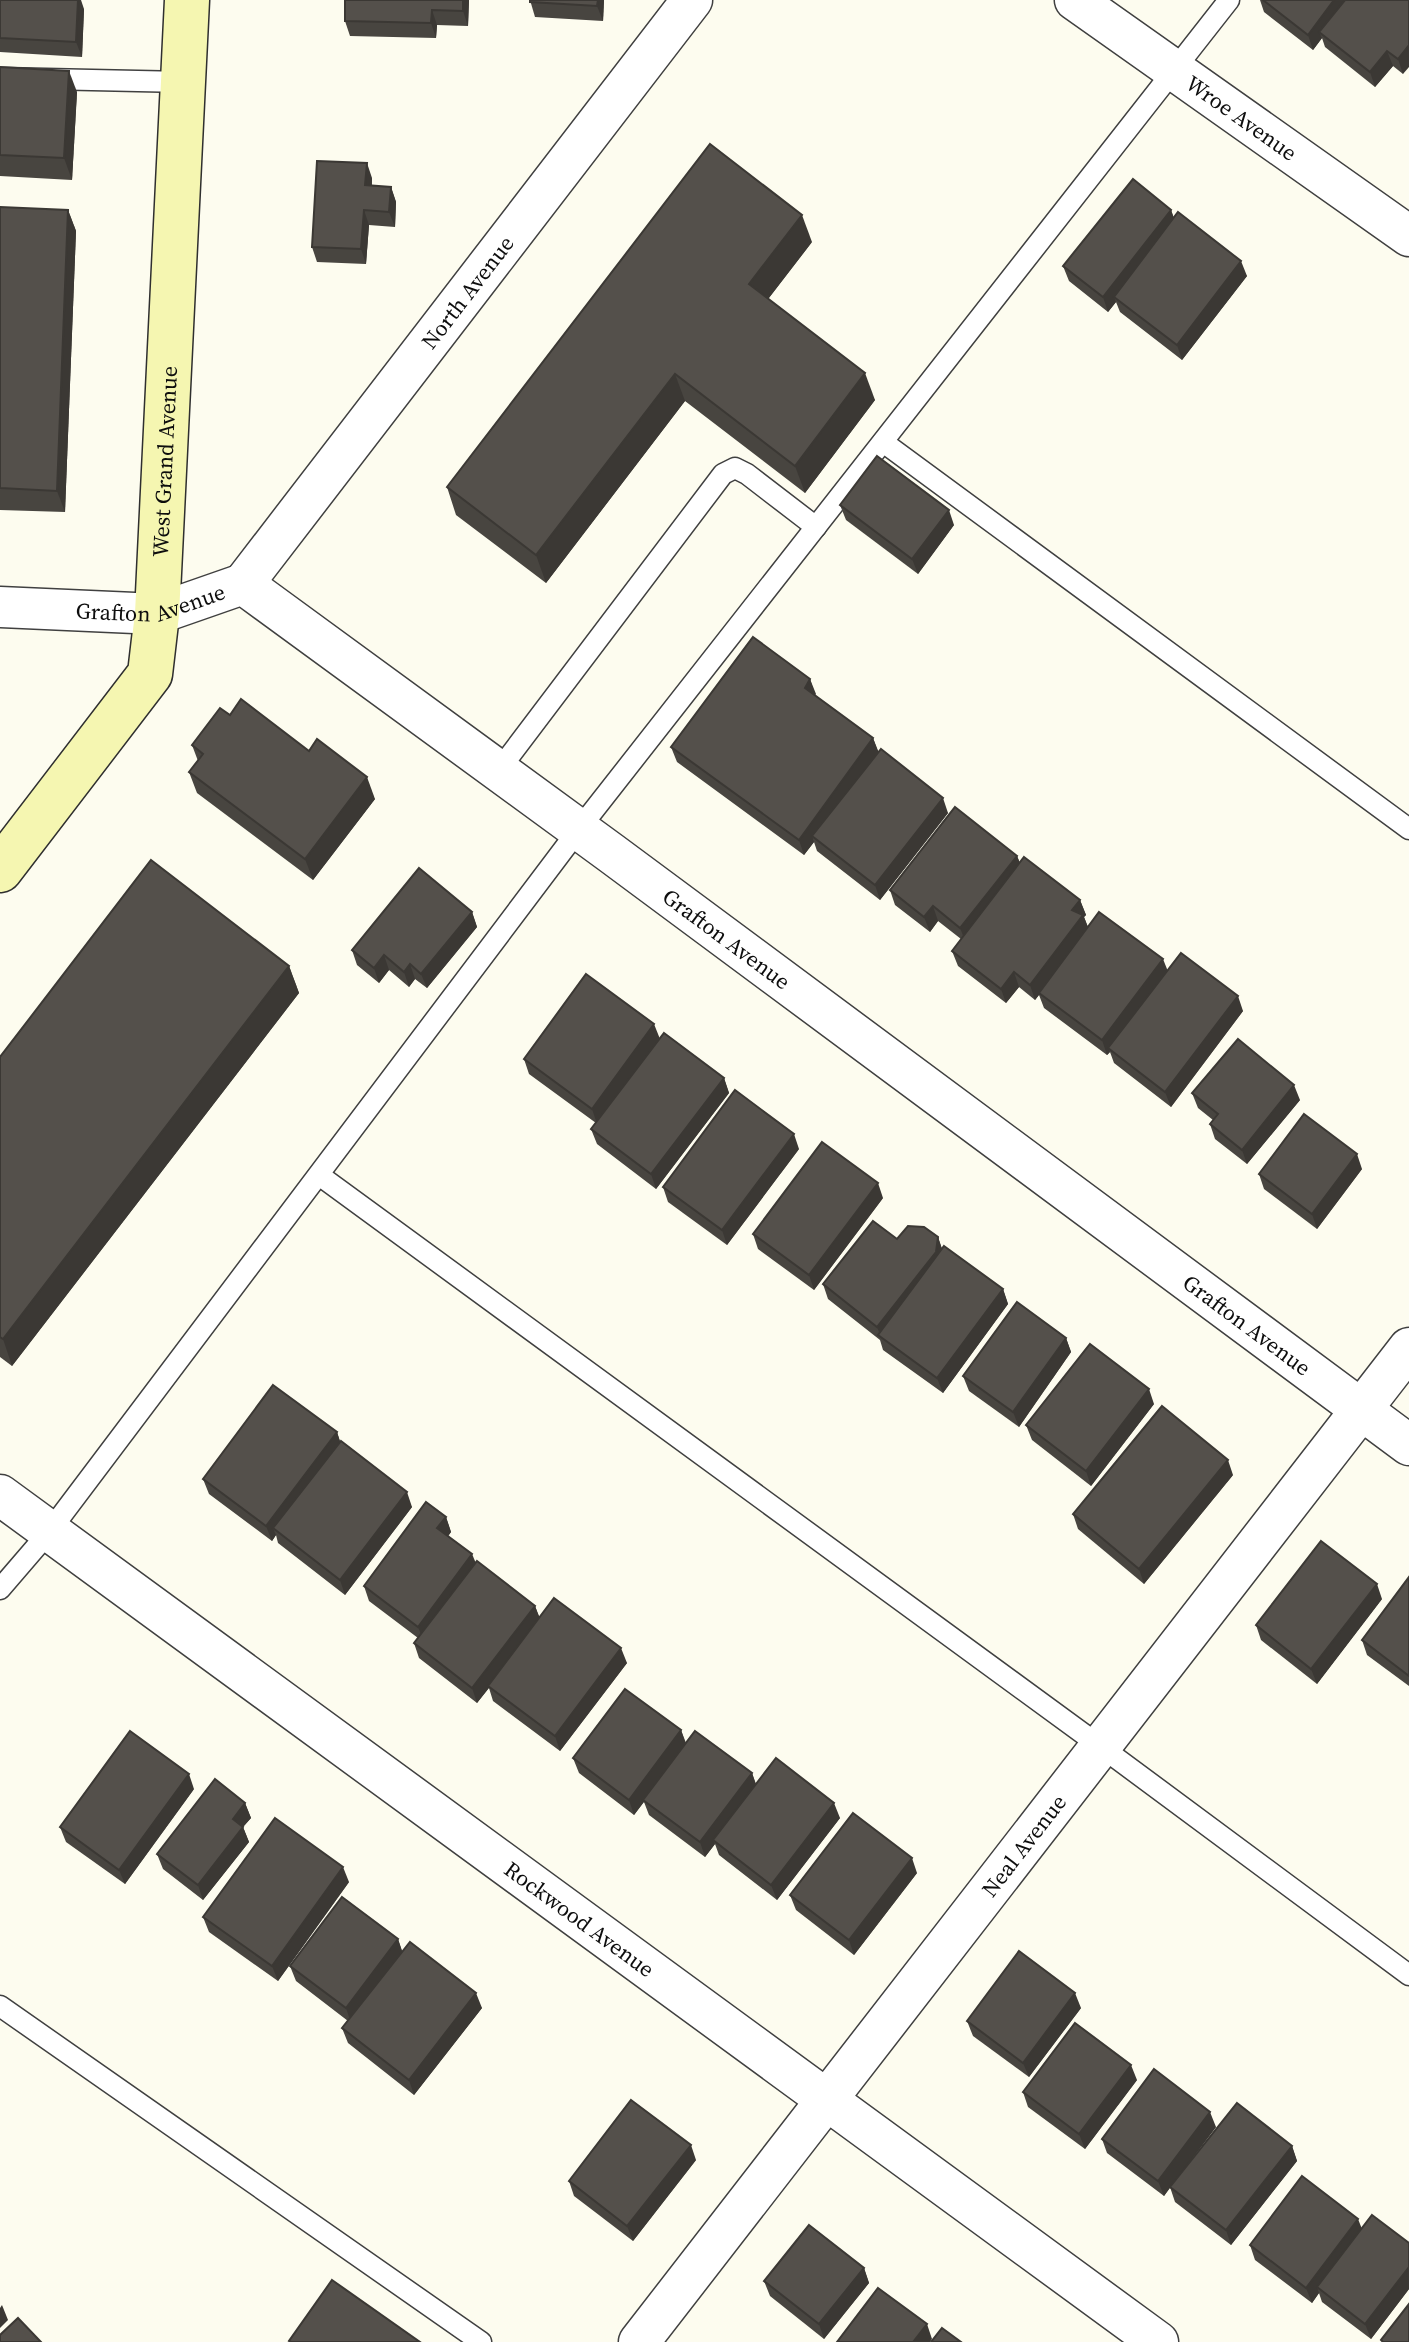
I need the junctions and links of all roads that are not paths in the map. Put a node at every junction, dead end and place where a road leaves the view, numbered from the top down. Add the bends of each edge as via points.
1 (187, 0) edge
2 (692, 0) edge
3 (1075, 0) edge
4 (1229, 0) edge
5 (1175, 70) junction
6 (0, 78) edge
7 (184, 82) junction
8 (1409, 236) edge
9 (883, 442) junction
10 (816, 527) junction
11 (243, 584) junction
12 (0, 607) edge
13 (157, 614) junction
14 (499, 770) junction
15 (579, 829) junction
16 (1409, 829) edge
17 (0, 870) edge
18 (319, 1175) junction
19 (1409, 1348) edge
20 (1361, 1410) junction
21 (1409, 1445) edge
22 (0, 1495) edge
23 (49, 1532) junction
24 (0, 1589) edge
25 (1100, 1746) junction
26 (1409, 1975) edge
27 (0, 2006) edge
28 (826, 2099) junction
29 (481, 2342) edge
30 (639, 2342) edge
31 (1158, 2342) edge

1 - 7 main road, West Grand Avenue
2 - 11 street, North Avenue
3 - 5 street, Wroe Avenue
4 - 5 lane
5 - 8 street, Wroe Avenue
5 - 9 lane
6 - 7 lane
7 - 13 main road, West Grand Avenue
9 - 10 lane
9 - 16 lane
10 - 14 lane via 747,474 735,468 723,474
10 - 15 lane
11 - 13 street, Grafton Avenue
11 - 14 street, Grafton Avenue
12 - 13 street, Grafton Avenue
13 - 17 main road, West Grand Avenue via 150,674
14 - 15 street, Grafton Avenue
15 - 18 lane
15 - 20 street, Grafton Avenue
18 - 23 lane
18 - 25 lane
19 - 20 street, Neal Avenue
20 - 21 street, Grafton Avenue
20 - 25 street, Neal Avenue
22 - 23 street, Rockwood Avenue
23 - 24 lane
23 - 28 street, Rockwood Avenue
25 - 26 lane
25 - 28 street, Neal Avenue
27 - 29 lane
28 - 30 street, Neal Avenue
28 - 31 street, Rockwood Avenue

